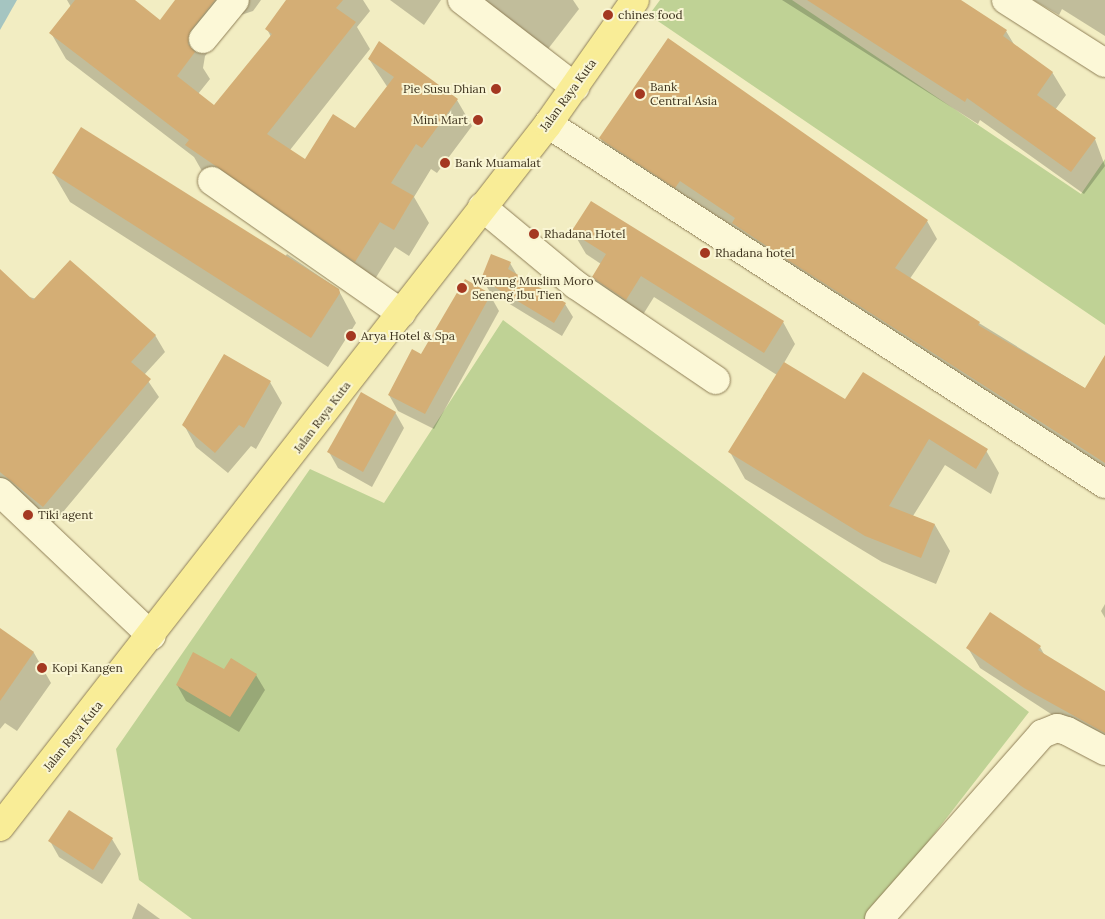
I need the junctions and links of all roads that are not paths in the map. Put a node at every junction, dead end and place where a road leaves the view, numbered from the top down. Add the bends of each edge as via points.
1 (235, 0) edge
2 (462, 0) edge
3 (635, 0) edge
4 (1006, 0) edge
5 (203, 38) dead end
6 (1105, 63) edge
7 (575, 87) junction
8 (548, 124) junction
9 (212, 182) dead end
10 (482, 207) junction
11 (401, 313) junction
12 (716, 380) dead end
13 (1105, 484) edge
14 (0, 492) edge
15 (152, 636) junction
16 (1105, 751) edge
17 (0, 827) edge
18 (878, 919) edge

1 - 5 street
2 - 7 street
3 - 7 main road, Jalan Raya Kuta
4 - 6 street
7 - 8 main road, Jalan Raya Kuta
8 - 10 main road, Jalan Raya Kuta
8 - 13 street
9 - 11 street
10 - 11 main road, Jalan Raya Kuta
10 - 12 street via 576,285
11 - 15 main road, Jalan Raya Kuta
14 - 15 street
15 - 17 main road, Jalan Raya Kuta
16 - 18 street via 1068,730 1057,728 1042,734

